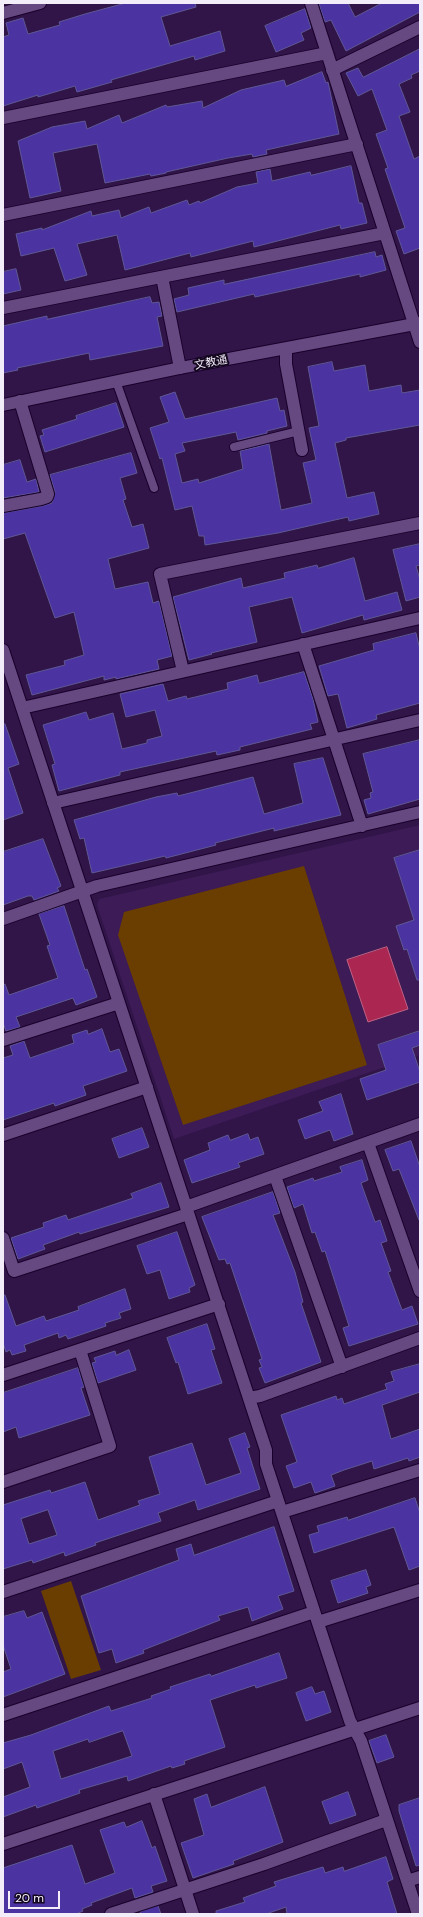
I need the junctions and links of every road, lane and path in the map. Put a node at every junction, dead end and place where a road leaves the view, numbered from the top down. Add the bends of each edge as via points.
1 (40, 3) edge
2 (311, 3) edge
3 (3, 13) edge
4 (420, 27) edge
5 (327, 53) junction
6 (332, 70) junction
7 (3, 118) edge
8 (357, 144) junction
9 (3, 215) edge
10 (385, 233) junction
11 (162, 277) junction
12 (3, 308) edge
13 (417, 324) edge
14 (420, 342) edge
15 (286, 348) junction
16 (180, 368) junction
17 (116, 382) junction
18 (20, 401) junction
19 (3, 405) edge
20 (298, 431) junction
21 (234, 446) dead end
22 (302, 450) dead end
23 (154, 488) dead end
24 (3, 506) edge
25 (420, 523) edge
26 (420, 618) edge
27 (303, 644) junction
28 (3, 650) edge
29 (5, 666) edge
30 (183, 671) junction
31 (22, 708) junction
32 (420, 720) edge
33 (334, 740) junction
34 (53, 803) junction
35 (420, 812) edge
36 (362, 826) junction
37 (83, 893) junction
38 (3, 919) edge
39 (119, 1003) junction
40 (3, 1040) edge
41 (147, 1087) junction
42 (420, 1124) edge
43 (3, 1135) edge
44 (368, 1143) junction
45 (275, 1176) junction
46 (187, 1211) junction
47 (3, 1238) edge
48 (420, 1290) edge
49 (219, 1304) junction
50 (420, 1338) edge
51 (80, 1350) junction
52 (342, 1366) junction
53 (3, 1375) edge
54 (249, 1398) junction
55 (420, 1470) edge
56 (3, 1482) edge
57 (280, 1507) junction
58 (420, 1590) edge
59 (3, 1592) edge
60 (316, 1617) junction
61 (420, 1708) edge
62 (3, 1715) edge
63 (354, 1729) junction
64 (154, 1794) junction
65 (386, 1820) junction
66 (3, 1844) edge
67 (420, 1877) edge
68 (407, 1880) junction
69 (185, 1890) junction
70 (111, 1914) edge
71 (193, 1914) edge
72 (418, 1914) edge

1 - 3 street
2 - 5 street
4 - 6 street
5 - 6 street
5 - 7 street
6 - 8 street
8 - 9 street
8 - 10 street
10 - 11 street
10 - 13 street
11 - 12 street
11 - 16 street
13 - 14 street
13 - 15 street, 文教通
15 - 16 street, 文教通
15 - 20 street via 286,364
16 - 17 street, 文教通
17 - 18 street, 文教通
17 - 23 lane
18 - 19 street, 文教通
18 - 24 street via 48,494 41,500
20 - 21 lane
20 - 22 street
25 - 30 street via 160,574
26 - 27 street
27 - 30 street
27 - 33 street
28 - 29 street
29 - 31 street
30 - 31 street
31 - 34 street
32 - 33 street
33 - 34 street
33 - 36 street
34 - 37 street
35 - 36 street
36 - 37 street via 98,886
37 - 38 street
37 - 39 street
39 - 40 street
39 - 41 street
41 - 43 street
41 - 46 street
42 - 44 street
44 - 45 street
44 - 48 street
45 - 46 street
45 - 52 street
46 - 47 street via 14,1271
46 - 49 street
49 - 51 street
49 - 54 street
50 - 52 street
51 - 53 street
51 - 56 street via 110,1446
52 - 54 street
54 - 57 street via 266,1450 266,1464
55 - 57 street
57 - 59 street
57 - 60 street
58 - 60 street
60 - 62 street
60 - 63 street
61 - 63 street
63 - 64 street
63 - 65 street via 361,1741
64 - 66 street
64 - 69 street
65 - 68 street
65 - 69 street
67 - 68 street
68 - 72 street
69 - 70 street
69 - 71 street

